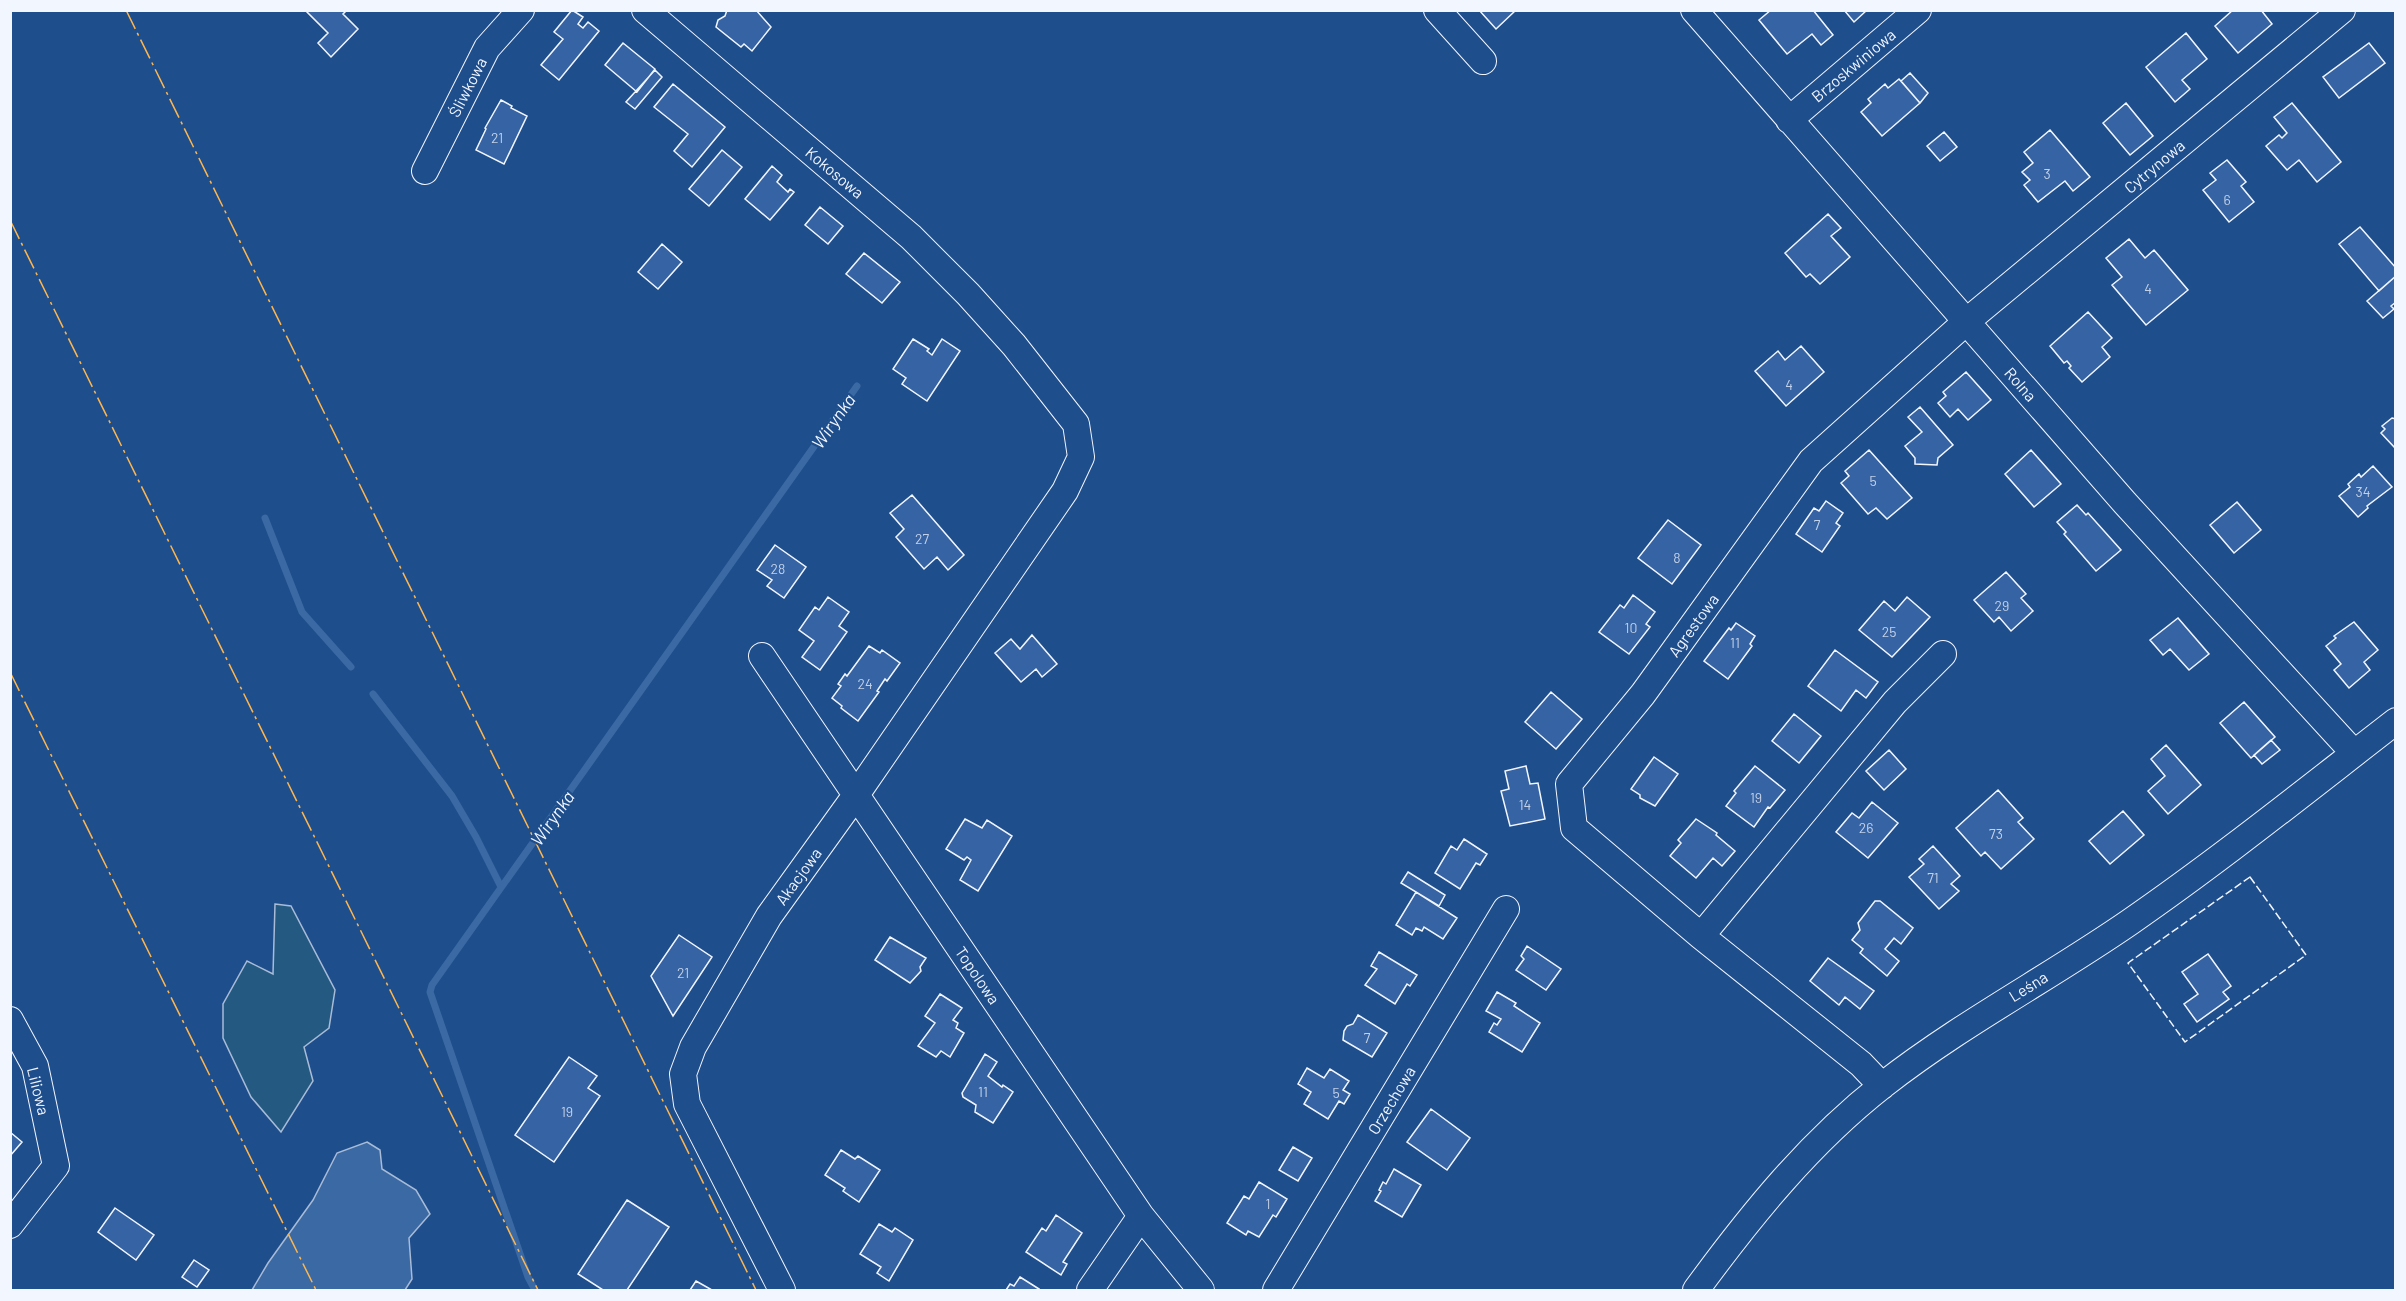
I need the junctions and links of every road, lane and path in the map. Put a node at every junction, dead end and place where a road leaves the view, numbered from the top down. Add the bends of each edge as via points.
1 (521, 10) edge
2 (645, 10) edge
3 (1437, 10) edge
4 (1694, 10) edge
5 (1917, 10) edge
6 (2342, 10) edge
7 (1483, 61) dead end
8 (1789, 120) junction
9 (425, 171) dead end
10 (1967, 321) junction
11 (1065, 491) joint
12 (1943, 654) dead end
13 (762, 656) dead end
14 (2396, 721) edge
15 (2354, 753) junction
16 (856, 795) junction
17 (1506, 909) dead end
18 (1701, 936) junction
19 (10, 1020) edge
20 (1882, 1086) junction
21 (1141, 1216) junction
22 (10, 1225) edge
23 (782, 1290) edge
24 (1090, 1290) edge
25 (1201, 1290) edge
26 (1276, 1290) edge
27 (1696, 1290) edge

1 - 9 street, Śliwkowa via 487,48
2 - 11 street, Kokosowa via 911,237 1014,345 1076,424 1080,457
3 - 7 street
4 - 8 street, Rolna
5 - 8 street, Brzoskwiniowa
6 - 10 street, Cytrynowa
8 - 10 street, Rolna
10 - 15 street, Rolna via 2125,503
10 - 18 street, Agrestowa via 1811,461 1643,694 1569,784 1574,828
11 - 16 street, Akacjowa
12 - 18 street via 1895,702
13 - 16 street, Topolowa
14 - 15 street, Leśna
15 - 20 street, Leśna via 2130,922 2020,991
16 - 21 street, Topolowa
16 - 23 street, Akacjowa via 769,916 693,1047 683,1074 687,1104
17 - 26 street, Orzechowa
18 - 20 street, Agrestowa via 1861,1064
19 - 22 street, Liliowa via 35,1066 56,1166
20 - 27 street, Leśna via 1811,1149 1743,1226
21 - 24 street
21 - 25 street, Topolowa

